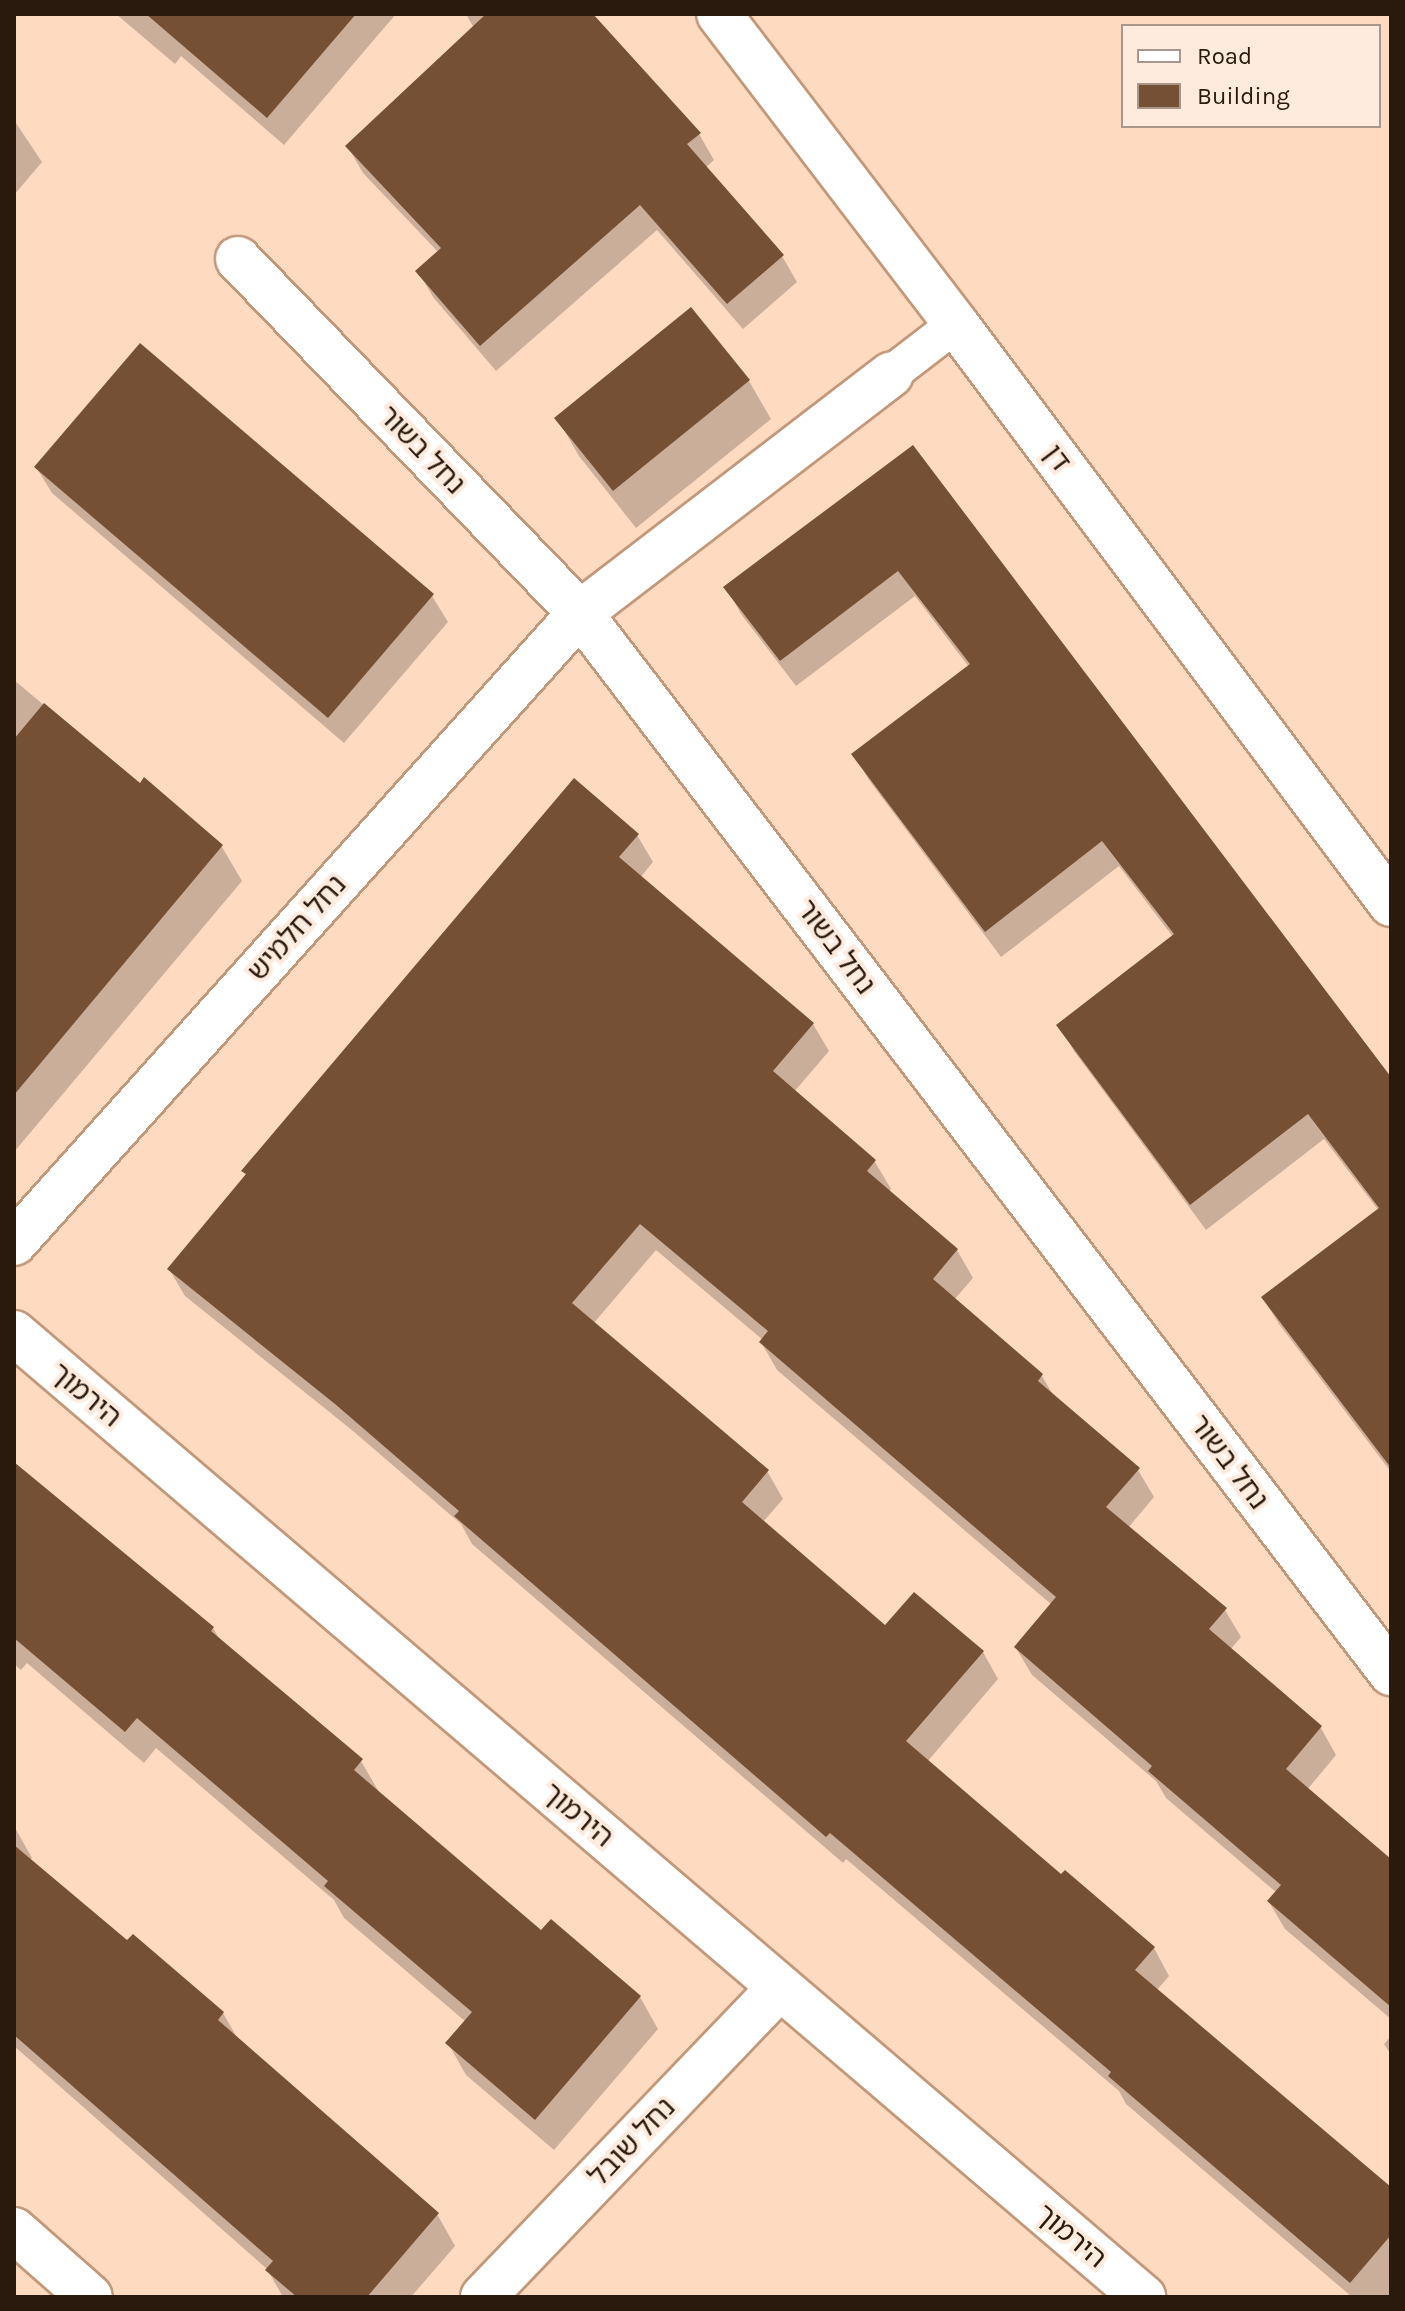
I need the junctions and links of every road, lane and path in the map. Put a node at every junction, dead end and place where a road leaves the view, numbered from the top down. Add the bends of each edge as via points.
1 (719, 14) edge
2 (238, 259) dead end
3 (956, 324) junction
4 (891, 374) joint
5 (580, 613) junction
6 (1391, 904) edge
7 (14, 1243) edge
8 (14, 1333) edge
9 (1391, 1673) edge
10 (780, 1987) junction
11 (14, 2230) edge
12 (90, 2297) edge
13 (483, 2297) edge
14 (1143, 2297) edge

1 - 3 street, דן
2 - 5 street, נחל בשור
3 - 4 street
3 - 6 street, דן
4 - 5 street, נחל חלמיש
5 - 7 street, נחל חלמיש
5 - 9 street, נחל בשור
8 - 10 street, הירמוך
10 - 13 street, נחל שובל
10 - 14 street, הירמוך
11 - 12 street

